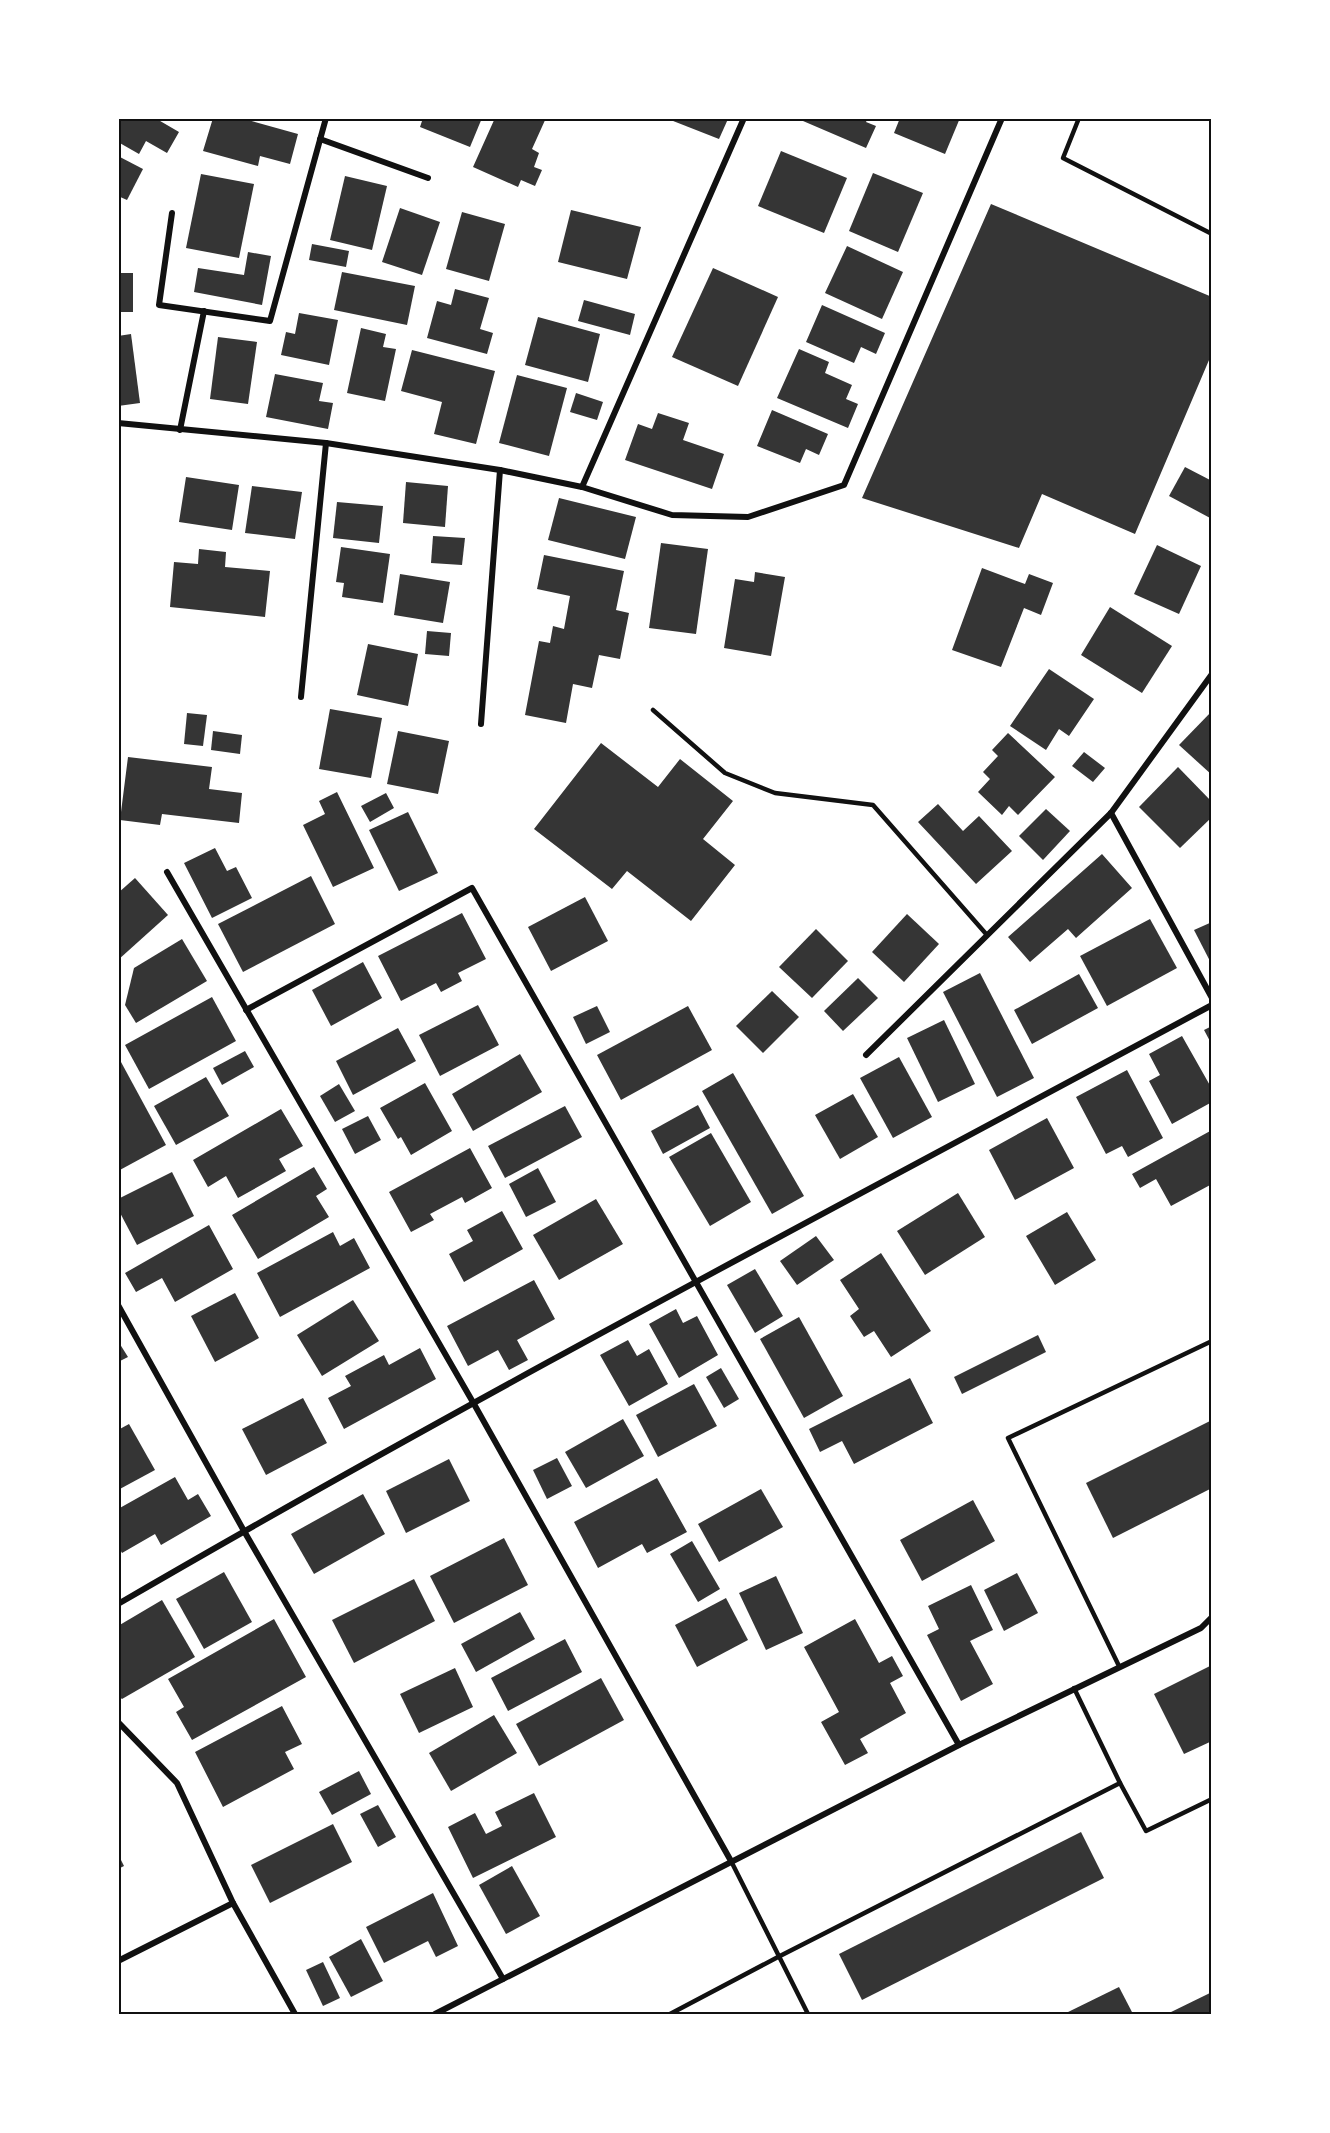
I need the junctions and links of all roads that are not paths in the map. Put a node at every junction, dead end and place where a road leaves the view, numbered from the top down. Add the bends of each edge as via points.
1 (326, 118) edge
2 (744, 118) edge
3 (1002, 118) edge
4 (1079, 118) edge
5 (320, 139) junction
6 (428, 178) dead end
7 (172, 213) dead end
8 (1212, 234) edge
9 (204, 311) junction
10 (118, 423) edge
11 (180, 430) junction
12 (326, 443) junction
13 (500, 470) junction
14 (582, 487) junction
15 (1212, 674) edge
16 (301, 697) dead end
17 (653, 710) dead end
18 (481, 724) dead end
19 (1111, 813) junction
20 (167, 872) dead end
21 (987, 935) junction
22 (1212, 998) edge
23 (1212, 1005) edge
24 (246, 1010) junction
25 (866, 1055) dead end
26 (697, 1282) junction
27 (118, 1305) edge
28 (1212, 1341) edge
29 (474, 1404) junction
30 (244, 1531) junction
31 (118, 1604) edge
32 (1212, 1617) edge
33 (1212, 1623) edge
34 (1201, 1628) junction
35 (1119, 1666) junction
36 (1074, 1688) junction
37 (118, 1722) edge
38 (959, 1745) junction
39 (1120, 1783) junction
40 (1212, 1799) edge
41 (730, 1861) junction
42 (233, 1903) junction
43 (778, 1957) junction
44 (118, 1961) edge
45 (503, 1979) junction
46 (295, 2014) edge
47 (435, 2014) edge
48 (670, 2014) edge
49 (808, 2014) edge

1 - 5 street
2 - 14 street
3 - 14 street via 844,485 748,517 672,515
4 - 8 lane via 1063,158
5 - 6 street
5 - 9 street via 270,321
7 - 9 street via 159,305
9 - 11 street
10 - 11 street
11 - 12 street
12 - 13 street
12 - 16 street
13 - 14 street
13 - 18 street
15 - 19 street
17 - 21 lane via 724,773 775,793 873,805
19 - 21 street
19 - 22 street
20 - 24 street
21 - 25 street
23 - 26 street
24 - 26 street via 472,888
24 - 29 street
26 - 29 street
26 - 38 street
27 - 30 street
28 - 35 lane via 1008,1438
29 - 30 street
29 - 41 street
30 - 31 street
30 - 45 street
32 - 34 street
33 - 34 lane
34 - 35 street
35 - 36 street
36 - 38 street
36 - 39 lane
37 - 42 street via 177,1783
38 - 41 street
39 - 40 lane via 1146,1831
39 - 43 lane
41 - 43 lane
41 - 45 street
42 - 44 street
42 - 46 street
43 - 48 lane
43 - 49 lane
45 - 47 street

